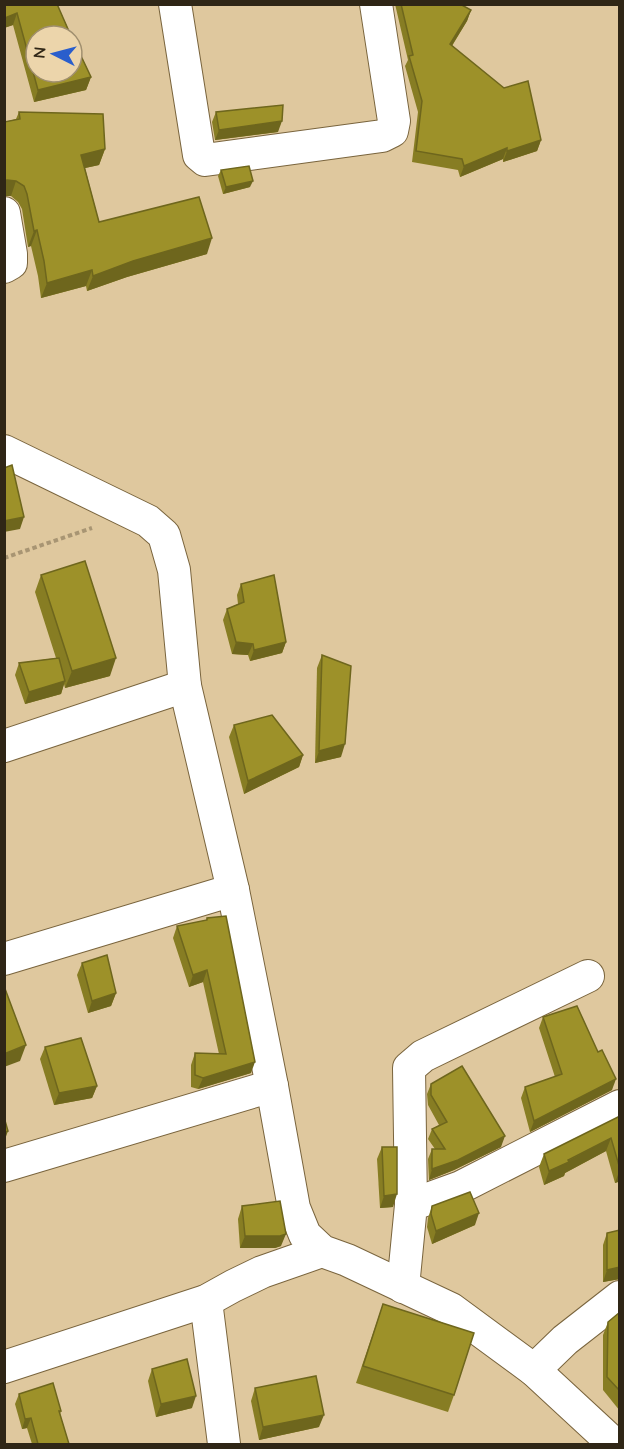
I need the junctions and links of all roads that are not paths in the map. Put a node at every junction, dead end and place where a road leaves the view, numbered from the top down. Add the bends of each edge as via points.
1 (175, 4) edge
2 (375, 4) edge
3 (4, 213) edge
4 (4, 267) edge
5 (4, 451) edge
6 (186, 686) junction
7 (4, 746) edge
8 (233, 890) junction
9 (4, 959) edge
10 (588, 976) dead end
11 (272, 1086) junction
12 (620, 1106) edge
13 (4, 1166) edge
14 (411, 1205) junction
15 (322, 1251) junction
16 (403, 1287) junction
17 (620, 1297) edge
18 (206, 1301) junction
19 (4, 1367) edge
20 (534, 1370) junction
21 (224, 1444) edge
22 (614, 1444) edge

1 - 2 street via 199,154 205,160 382,136 392,130 394,121
3 - 4 street via 12,254 10,263
5 - 6 street via 148,521 164,535 174,570
6 - 7 street
6 - 8 street
8 - 9 street
8 - 11 street
10 - 14 street via 423,1056 409,1068
11 - 13 street
11 - 15 street via 294,1208 305,1234
12 - 14 street via 461,1187
14 - 16 street
15 - 16 street
15 - 18 street via 262,1272
16 - 20 street via 451,1309
17 - 20 street
18 - 19 street
18 - 21 street
20 - 22 street

